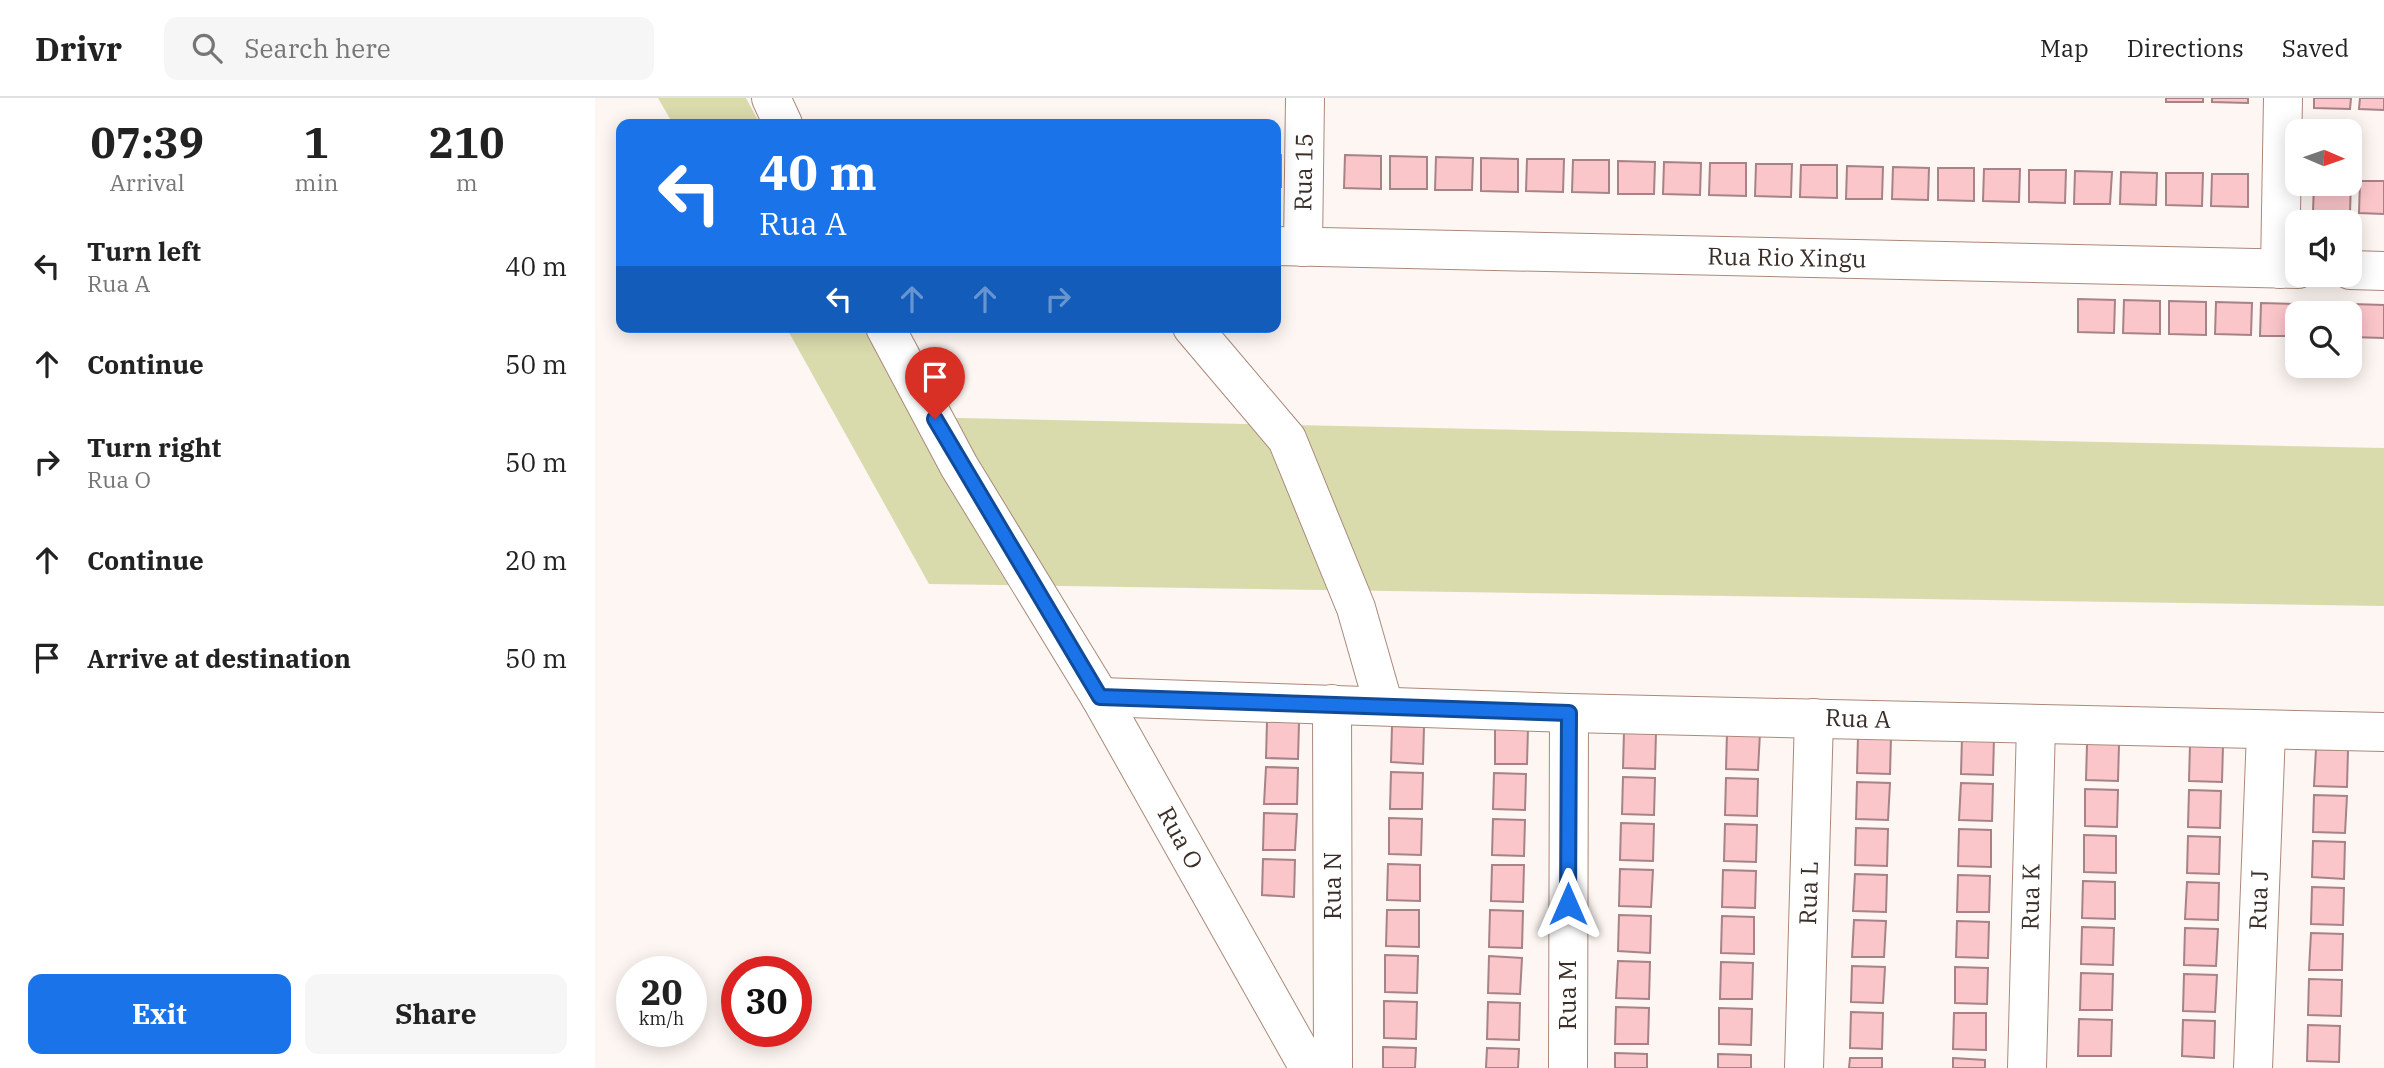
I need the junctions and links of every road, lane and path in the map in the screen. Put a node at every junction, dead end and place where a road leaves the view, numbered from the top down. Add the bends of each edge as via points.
1 (771, 98) edge
2 (1305, 98) edge
3 (2283, 98) edge
4 (781, 119) edge
5 (2287, 210) edge
6 (1289, 246) edge
7 (2285, 269) edge
8 (2362, 270) edge
9 (2384, 271) edge
10 (888, 333) edge
11 (1197, 333) edge
12 (1100, 697) junction
13 (1332, 704) junction
14 (1384, 706) junction
15 (1569, 713) junction
16 (1814, 718) junction
17 (2036, 726) junction
18 (2266, 732) junction
19 (2384, 732) edge
20 (1309, 1068) edge
21 (1333, 1068) edge
22 (1568, 1068) edge
23 (1804, 1068) edge
24 (2027, 1068) edge
25 (2253, 1068) edge

1 - 4 street
2 - 6 street, Rua 15
3 - 5 street
6 - 7 street, Rua Rio Xingu
8 - 9 street
10 - 12 street, Rua O via 959,466
11 - 14 street via 1287,439 1356,608
12 - 13 street, Rua A
12 - 20 street, Rua O
13 - 14 street, Rua A
13 - 21 street, Rua N
14 - 15 street, Rua A
15 - 16 street, Rua A
15 - 22 street, Rua M
16 - 17 street, Rua A
16 - 23 street, Rua L
17 - 18 street, Rua A
17 - 24 street, Rua K
18 - 19 street, Rua A
18 - 25 street, Rua J

